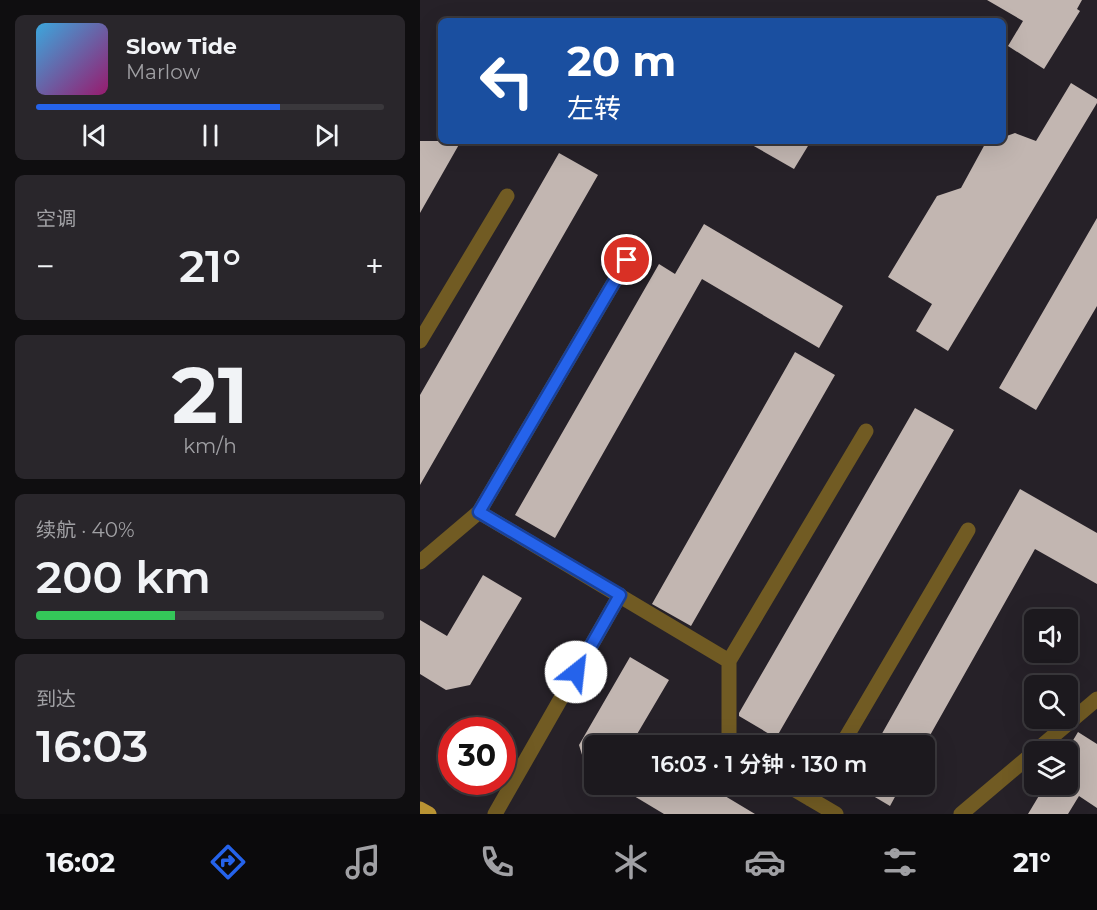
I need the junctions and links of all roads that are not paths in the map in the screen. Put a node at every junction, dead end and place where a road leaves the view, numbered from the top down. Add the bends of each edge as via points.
1 (507, 196) dead end
2 (627, 260) dead end
3 (420, 341) edge
4 (866, 431) dead end
5 (479, 512) junction
6 (968, 530) dead end
7 (420, 562) edge
8 (620, 595) junction
9 (729, 661) junction
10 (1097, 699) edge
11 (729, 735) edge
12 (847, 735) edge
13 (803, 795) edge
14 (812, 795) edge
15 (810, 799) junction
16 (420, 809) edge
17 (429, 814) edge
18 (495, 814) edge
19 (836, 814) edge
20 (961, 814) edge

1 - 3 street
2 - 5 street
4 - 9 street
5 - 7 street
5 - 8 street
6 - 12 street
8 - 9 street
8 - 18 street
9 - 11 street
10 - 20 street
13 - 15 street
14 - 15 street
15 - 19 street
16 - 17 main road

